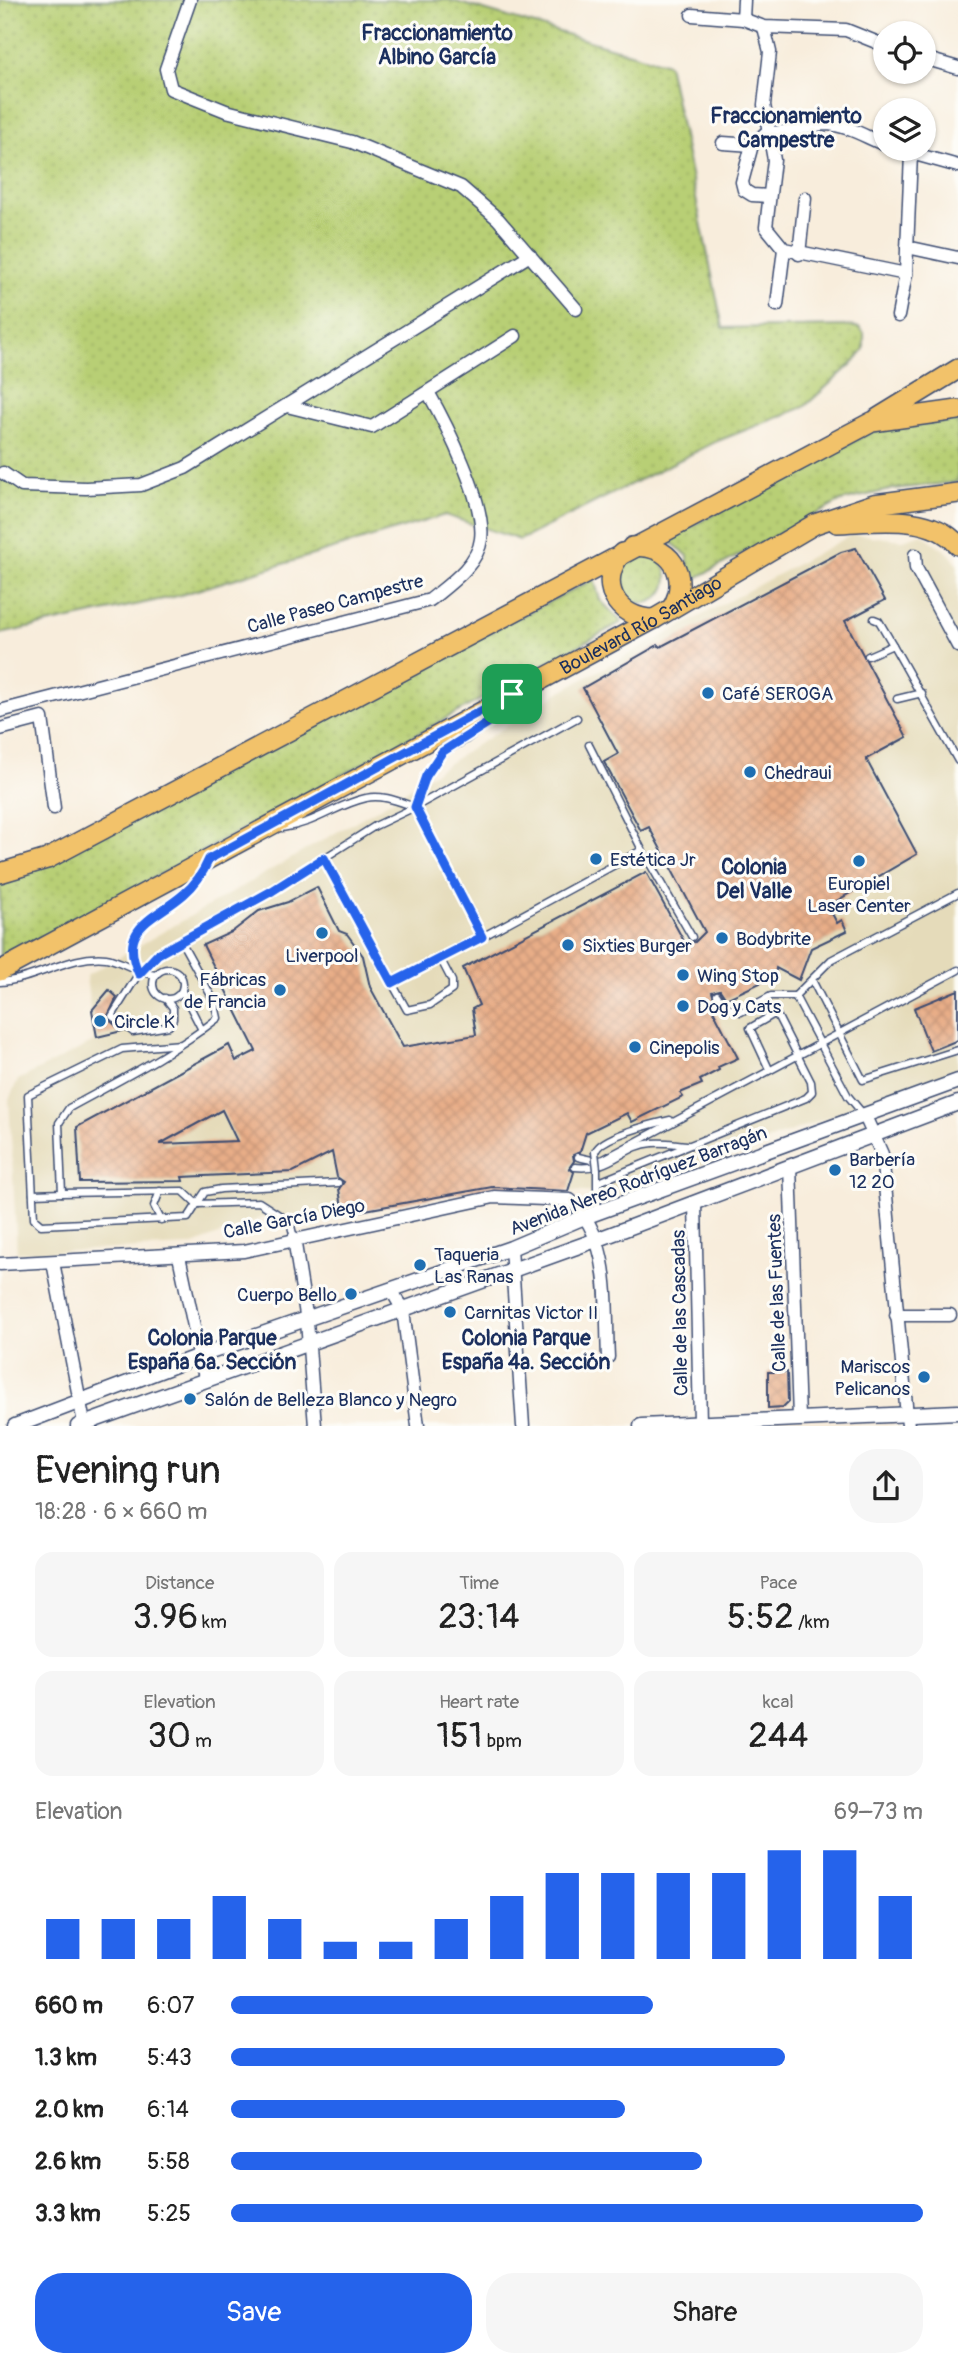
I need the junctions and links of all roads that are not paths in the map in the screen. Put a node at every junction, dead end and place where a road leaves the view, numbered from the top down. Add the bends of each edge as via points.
1 (190, 0) edge
2 (744, 0) edge
3 (692, 15) dead end
4 (743, 19) junction
5 (764, 27) junction
6 (873, 41) edge
7 (936, 62) edge
8 (958, 68) edge
9 (767, 132) junction
10 (873, 140) edge
11 (723, 143) dead end
12 (752, 145) junction
13 (936, 160) edge
14 (911, 161) edge
15 (958, 166) edge
16 (769, 196) junction
17 (805, 198) dead end
18 (907, 247) junction
19 (784, 249) junction
20 (799, 254) junction
21 (530, 255) junction
22 (958, 258) edge
23 (906, 274) junction
24 (777, 305) dead end
25 (576, 309) dead end
26 (898, 316) dead end
27 (515, 336) dead end
28 (958, 369) edge
29 (428, 392) junction
30 (286, 406) junction
31 (958, 410) edge
32 (872, 422) junction
33 (3, 473) dead end
34 (958, 493) edge
35 (815, 524) junction
36 (958, 545) edge
37 (627, 549) junction
38 (915, 555) dead end
39 (672, 608) junction
40 (654, 619) junction
41 (874, 619) dead end
42 (893, 645) junction
43 (958, 646) edge
44 (868, 656) dead end
45 (922, 693) junction
46 (512, 694) junction
47 (897, 699) dead end
48 (0, 711) edge
49 (577, 718) dead end
50 (0, 729) edge
51 (589, 745) dead end
52 (958, 761) edge
53 (415, 807) junction
54 (54, 808) dead end
55 (262, 830) junction
56 (642, 850) junction
57 (324, 858) junction
58 (209, 859) junction
59 (0, 873) edge
60 (958, 893) edge
61 (482, 937) junction
62 (692, 937) dead end
63 (181, 941) junction
64 (440, 958) junction
65 (958, 970) edge
66 (0, 971) edge
67 (139, 974) junction
68 (156, 975) junction
69 (812, 980) junction
70 (0, 982) edge
71 (392, 983) junction
72 (182, 991) junction
73 (717, 995) dead end
74 (795, 996) junction
75 (165, 998) junction
76 (202, 1030) junction
77 (838, 1032) junction
78 (820, 1042) junction
79 (181, 1044) junction
80 (958, 1050) edge
81 (795, 1055) junction
82 (769, 1069) junction
83 (958, 1081) edge
84 (958, 1102) edge
85 (682, 1116) junction
86 (865, 1116) junction
87 (875, 1133) junction
88 (691, 1146) junction
89 (578, 1157) dead end
90 (790, 1166) junction
91 (575, 1167) dead end
92 (598, 1182) junction
93 (338, 1183) dead end
94 (160, 1191) junction
95 (62, 1193) junction
96 (33, 1194) junction
97 (695, 1203) junction
98 (197, 1204) junction
99 (597, 1213) junction
100 (582, 1218) junction
101 (161, 1220) junction
102 (294, 1238) junction
103 (596, 1240) junction
104 (511, 1248) junction
105 (179, 1256) junction
106 (53, 1262) junction
107 (0, 1264) edge
108 (510, 1269) junction
109 (392, 1291) junction
110 (402, 1310) junction
111 (896, 1315) junction
112 (950, 1315) dead end
113 (307, 1321) junction
114 (309, 1343) junction
115 (199, 1356) junction
116 (608, 1357) dead end
117 (205, 1378) junction
118 (80, 1401) junction
119 (958, 1412) edge
120 (799, 1418) junction
121 (106, 1420) edge
122 (907, 1420) edge
123 (701, 1422) junction
124 (746, 1423) edge
125 (81, 1424) edge
126 (15, 1426) edge
127 (315, 1426) edge
128 (418, 1426) edge
129 (523, 1426) edge
130 (641, 1426) edge

1 - 21 street via 166,69 171,89 226,111 352,142 461,187
2 - 4 street
3 - 4 street
4 - 5 street
5 - 6 street via 846,30
5 - 9 street via 770,52 764,105
7 - 8 street
9 - 10 street via 832,124
9 - 12 street
9 - 16 street via 774,160
11 - 12 street
12 - 16 street via 744,190
13 - 15 street
14 - 18 street
16 - 19 street via 766,227
17 - 20 street
18 - 22 street
18 - 23 street
19 - 20 street
19 - 24 street
20 - 23 street
21 - 25 street
21 - 30 street
23 - 26 street
27 - 29 street
28 - 32 main road
29 - 30 street via 372,427
29 - 48 street, Calle Paseo Campestre via 450,432 480,516 482,541 466,568 430,600
30 - 33 street via 185,468 141,485 22,486
31 - 32 main road
32 - 37 main road
34 - 35 main road, Boulevard Río Santiago via 874,504
35 - 36 main road via 917,524 937,530
35 - 39 main road, Boulevard Río Santiago
37 - 39 main road via 643,545 663,551 677,567 681,589
37 - 40 main road via 615,560 609,581 615,602 632,616
37 - 59 main road via 47,859
38 - 43 street via 916,568
39 - 40 main road, Boulevard Río Santiago
40 - 46 main road, Boulevard Río Santiago
41 - 42 lane
42 - 44 lane
42 - 45 lane
45 - 47 lane
45 - 52 lane
46 - 53 lane via 491,721 442,752 426,776
46 - 55 main road, Boulevard Río Santiago
49 - 53 lane
50 - 54 street via 42,718
51 - 56 lane
53 - 55 lane via 366,798 307,824
53 - 57 lane
53 - 61 lane
55 - 58 main road, Boulevard Río Santiago
56 - 61 lane
56 - 62 lane
57 - 63 lane
57 - 71 lane
58 - 66 main road, Boulevard Río Santiago
58 - 67 lane via 185,894 134,936 133,960
60 - 69 lane via 831,960
61 - 64 lane
63 - 67 lane via 158,954
63 - 76 lane via 214,1001 218,1018
64 - 71 lane
64 - 71 lane via 452,990 430,1005 407,1010
65 - 77 lane
67 - 68 lane
67 - 70 lane via 108,958 92,958 22,981
67 - 75 lane via 112,1016 133,1032 169,1026 173,1008
68 - 72 lane via 164,970 178,973
68 - 75 lane via 155,989
69 - 74 lane
69 - 77 lane
72 - 75 lane
72 - 76 lane
73 - 74 lane via 724,1006 741,1012 771,996
74 - 78 lane
76 - 79 lane
77 - 78 lane
77 - 80 lane via 863,1080
78 - 81 lane
78 - 86 lane via 848,1096
79 - 95 lane via 69,1108 59,1123
79 - 96 lane via 122,1049 28,1095
81 - 82 lane
81 - 82 lane via 776,1013 750,1028
81 - 88 lane via 811,1082 812,1092 806,1098
82 - 85 lane
83 - 86 street, Avenida Nereo Rodríguez Barragán
84 - 87 street, Avenida Nereo Rodríguez Barragán
85 - 89 lane via 604,1159
85 - 92 lane, bridge via 600,1144 595,1152
86 - 87 street
86 - 99 street, Avenida Nereo Rodríguez Barragán
87 - 90 street, Avenida Nereo Rodríguez Barragán
87 - 111 street via 882,1154
88 - 91 lane via 653,1143 603,1166
88 - 92 lane
90 - 97 street, Avenida Nereo Rodríguez Barragán
90 - 120 street, Calle de las Fuentes
92 - 99 lane
93 - 98 lane via 221,1189 205,1192
94 - 95 lane
94 - 98 lane via 183,1191
94 - 101 lane via 154,1206
95 - 96 lane
96 - 101 lane via 34,1219 41,1225
97 - 103 street, Avenida Nereo Rodríguez Barragán
97 - 123 street, Calle de las Cascadas
98 - 101 lane via 188,1218
98 - 102 lane via 259,1202 290,1222
99 - 100 street, Avenida Nereo Rodríguez Barragán
100 - 102 street, Calle García Diego via 569,1200 494,1197
100 - 103 street
100 - 104 street, Avenida Nereo Rodríguez Barragán
102 - 105 street, Calle García Diego via 244,1251
102 - 113 street
103 - 108 street, Avenida Nereo Rodríguez Barragán
103 - 116 street via 603,1256
104 - 108 street
104 - 109 street, Avenida Nereo Rodríguez Barragán
105 - 106 street, Calle García Diego
105 - 115 street
106 - 107 street, Calle García Diego
106 - 118 street
108 - 110 street, Avenida Nereo Rodríguez Barragán
108 - 129 street
109 - 110 street
109 - 113 street, Avenida Nereo Rodríguez Barragán
110 - 114 street, Avenida Nereo Rodríguez Barragán
110 - 128 street
111 - 112 street
111 - 122 street
113 - 114 street
113 - 115 street, Avenida Nereo Rodríguez Barragán
114 - 117 street, Avenida Nereo Rodríguez Barragán
114 - 127 street
115 - 117 street
115 - 118 street, Avenida Nereo Rodríguez Barragán
117 - 121 street, Avenida Nereo Rodríguez Barragán
118 - 125 street
118 - 126 street, Avenida Nereo Rodríguez Barragán
119 - 122 street
120 - 122 street
120 - 124 street
121 - 125 street, Avenida Nereo Rodríguez Barragán
123 - 124 street
123 - 130 street

